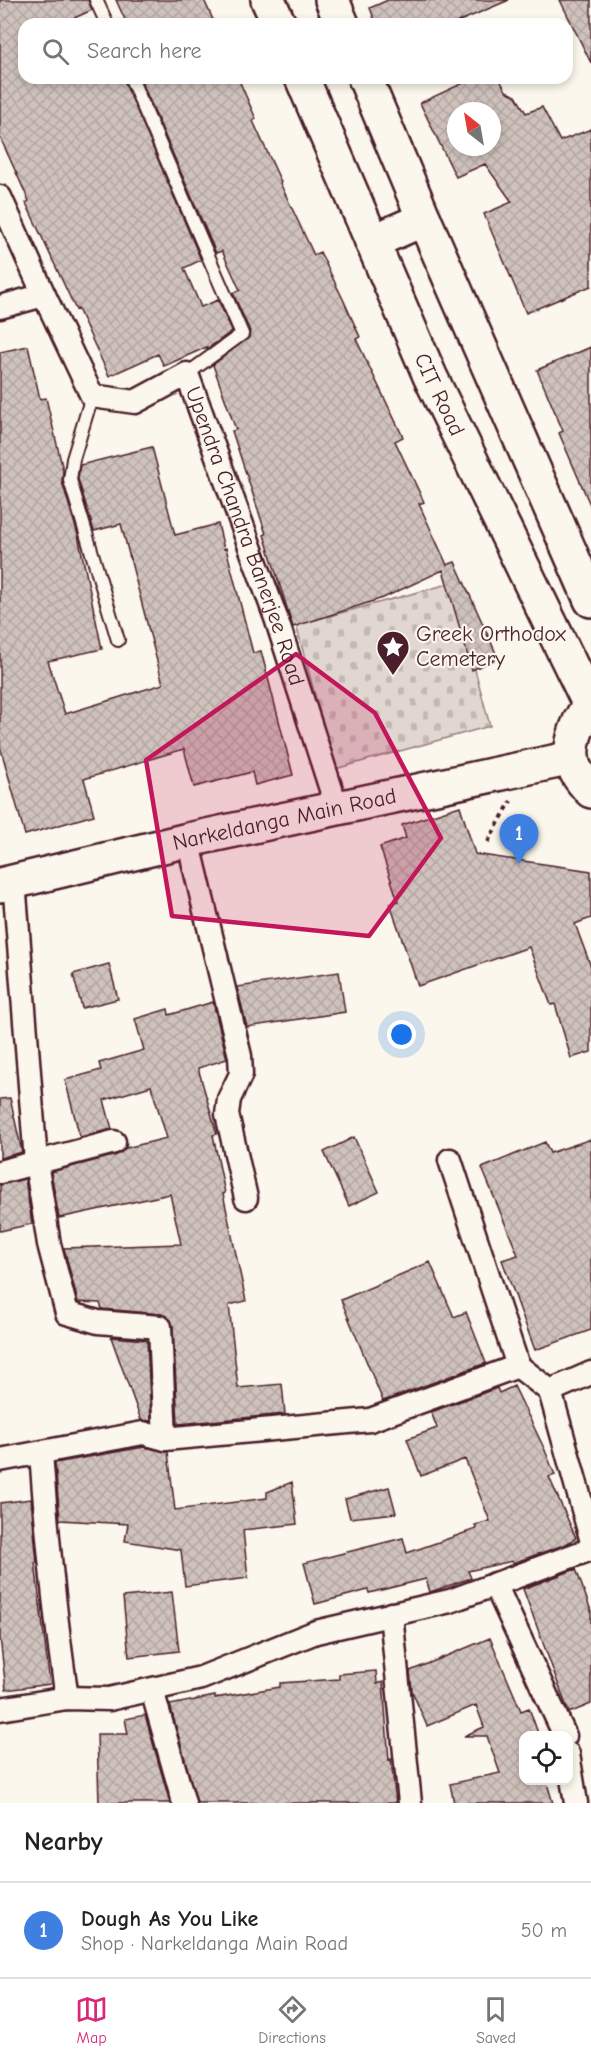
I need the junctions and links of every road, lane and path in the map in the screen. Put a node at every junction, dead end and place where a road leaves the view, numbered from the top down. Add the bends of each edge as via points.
1 (96, 0) edge
2 (268, 0) edge
3 (332, 0) edge
4 (104, 18) edge
5 (276, 18) edge
6 (340, 18) edge
7 (134, 84) edge
8 (305, 84) edge
9 (368, 84) edge
10 (0, 197) edge
11 (424, 219) junction
12 (372, 242) junction
13 (44, 295) junction
14 (0, 307) edge
15 (187, 374) junction
16 (92, 396) junction
17 (591, 600) edge
18 (118, 640) dead end
19 (590, 704) edge
20 (572, 758) junction
21 (591, 791) edge
22 (337, 808) junction
23 (498, 824) dead end
24 (188, 840) junction
25 (488, 842) dead end
26 (7, 883) edge
27 (114, 1142) dead end
28 (450, 1160) dead end
29 (36, 1162) junction
30 (0, 1172) edge
31 (246, 1198) dead end
32 (518, 1366) junction
33 (591, 1373) edge
34 (550, 1391) junction
35 (165, 1439) junction
36 (41, 1453) junction
37 (0, 1460) edge
38 (591, 1538) edge
39 (591, 1550) edge
40 (495, 1584) junction
41 (391, 1614) junction
42 (152, 1690) junction
43 (67, 1698) junction
44 (0, 1709) edge
45 (563, 1731) edge
46 (573, 1785) edge
47 (184, 1803) edge
48 (410, 1803) edge
49 (576, 1803) edge

1 - 4 lane
2 - 5 main road
3 - 6 main road
7 - 15 lane via 242,334
8 - 12 main road, CIT Road
9 - 11 main road
10 - 13 street
11 - 12 main road
11 - 17 main road
12 - 19 main road, CIT Road via 430,376
13 - 14 street
13 - 16 street
15 - 16 street, Upendra Chandra Banerjee Road via 135,402
15 - 22 street, Upendra Chandra Banerjee Road via 276,618
16 - 18 lane via 70,480
19 - 20 main road via 578,722
20 - 21 main road via 579,778
20 - 22 main road, Narkeldanga Main Road
22 - 24 main road, Narkeldanga Main Road
23 - 25 path
24 - 26 main road, Narkeldanga Main Road
24 - 31 street via 240,1056 241,1074 229,1099 227,1114
26 - 29 street
27 - 29 street
28 - 32 street
29 - 30 street
29 - 35 street via 49,1244 67,1313 98,1322 160,1327
32 - 34 street
32 - 35 street via 370,1420
33 - 34 street
34 - 38 street
35 - 36 street via 143,1433
36 - 37 street
36 - 43 street via 57,1635
39 - 40 street
40 - 41 street
40 - 45 street
41 - 42 street via 316,1632 201,1678
41 - 48 street
42 - 43 street via 109,1699
42 - 47 street
43 - 44 street
46 - 49 street

